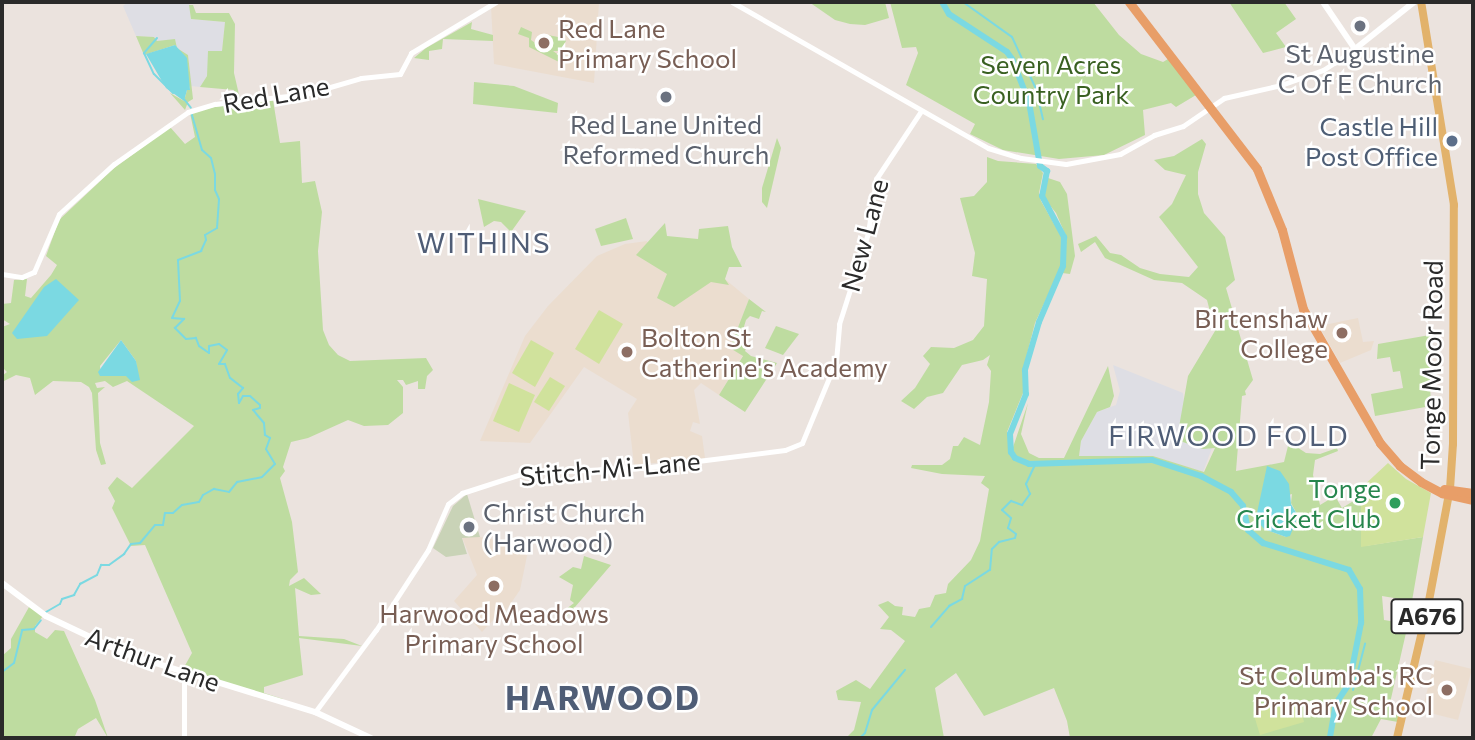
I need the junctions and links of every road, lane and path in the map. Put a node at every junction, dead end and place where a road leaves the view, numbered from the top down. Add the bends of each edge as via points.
1 (496, 2) edge
2 (732, 2) edge
3 (1129, 2) edge
4 (1323, 2) edge
5 (1420, 2) edge
6 (1355, 49) junction
7 (1212, 106) junction
8 (920, 111) junction
9 (2, 274) edge
10 (805, 435) joint
11 (1449, 492) junction
12 (1473, 497) edge
13 (2, 583) edge
14 (184, 672) junction
15 (315, 712) junction
16 (184, 738) edge
17 (371, 738) edge
18 (1398, 738) edge

1 - 9 street, Red Lane via 411,53 400,74 353,80 306,94 191,110 114,164 59,214 34,272 22,277
2 - 8 street
3 - 7 highway
4 - 6 main road
5 - 6 main road
5 - 11 main road, Tonge Moor Road / A676 via 1454,205
6 - 7 street via 1323,70 1227,97
7 - 8 street via 1183,127 1154,135 1114,156 1082,162 1030,159 988,148
7 - 11 highway via 1265,183 1308,318 1380,443 1406,472
8 - 10 street, New Lane via 876,179 868,233 839,324 834,369
10 - 15 street, Stitch-Mi-Lane via 797,447 774,451 628,469 532,471 462,493 448,504 428,550
11 - 12 highway
11 - 18 main road, Tonge Moor Road / A676
13 - 14 main road, Arthur Lane via 66,626 126,654
14 - 15 main road, Arthur Lane
14 - 16 street
15 - 17 main road, Arthur Lane

